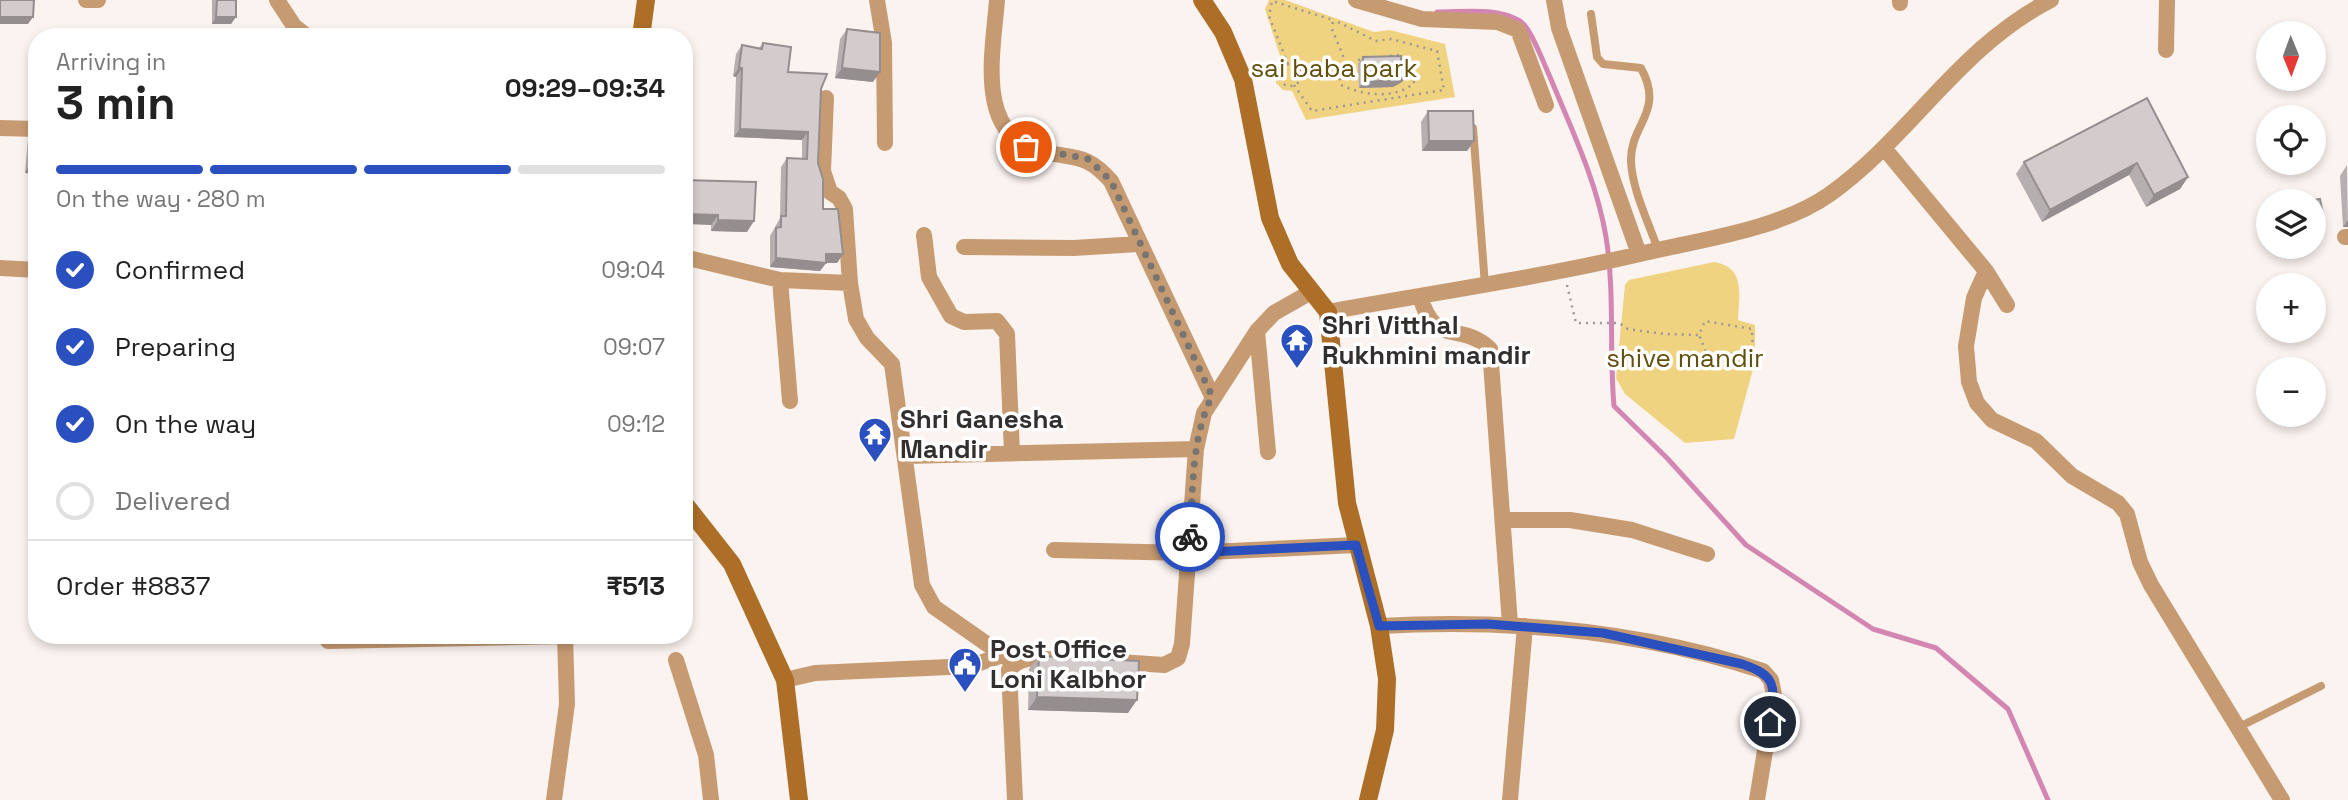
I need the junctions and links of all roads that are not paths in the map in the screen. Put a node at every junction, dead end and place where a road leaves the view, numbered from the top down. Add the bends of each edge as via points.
1 (86, 0) edge
2 (98, 0) edge
3 (277, 0) edge
4 (646, 0) edge
5 (877, 0) edge
6 (997, 0) edge
7 (1202, 0) edge
8 (1356, 0) edge
9 (1554, 0) edge
10 (2051, 0) edge
11 (2167, 0) edge
12 (1591, 14) dead end
13 (297, 28) edge
14 (642, 28) edge
15 (2166, 50) dead end
16 (826, 98) dead end
17 (1546, 105) dead end
18 (1473, 121) edge
19 (0, 128) edge
20 (28, 129) edge
21 (885, 143) dead end
22 (1884, 148) junction
23 (924, 235) dead end
24 (1138, 244) junction
25 (964, 247) dead end
26 (1657, 250) junction
27 (1639, 254) junction
28 (693, 259) edge
29 (0, 268) edge
30 (28, 270) edge
31 (1986, 271) junction
32 (780, 280) junction
33 (850, 283) junction
34 (1485, 285) junction
35 (1311, 292) junction
36 (1420, 296) junction
37 (2007, 305) dead end
38 (1328, 312) junction
39 (1256, 331) junction
40 (1212, 396) junction
41 (790, 401) dead end
42 (1196, 449) junction
43 (1268, 452) dead end
44 (1012, 453) junction
45 (905, 456) junction
46 (693, 514) edge
47 (1503, 520) junction
48 (1356, 545) junction
49 (1054, 550) dead end
50 (1189, 553) junction
51 (1707, 554) dead end
52 (1517, 625) junction
53 (1379, 626) junction
54 (565, 644) edge
55 (1008, 659) junction
56 (676, 660) dead end
57 (1080, 661) edge
58 (1108, 662) edge
59 (785, 680) junction
60 (2322, 685) dead end
61 (2239, 726) junction
62 (554, 800) edge
63 (711, 800) edge
64 (799, 800) edge
65 (1015, 800) edge
66 (1368, 800) edge
67 (1510, 800) edge
68 (1757, 800) edge
69 (2282, 800) edge

1 - 2 street
3 - 13 street
4 - 14 street
5 - 21 street via 884,43
6 - 24 street via 993,92 999,121 1014,141 1026,147 1088,159 1099,167 1111,181
7 - 35 street via 1223,32 1242,79 1270,218 1290,264
8 - 17 street via 1422,19 1498,22 1518,30
9 - 27 street via 1559,28
10 - 22 street via 1989,39
11 - 15 street
12 - 26 lane via 1597,57 1603,64 1641,68 1646,77 1649,112 1633,142 1631,166
16 - 33 street via 823,171 825,184 845,209
18 - 34 lane
19 - 20 street
22 - 26 street via 1828,195 1782,217 1723,237
22 - 31 street
23 - 44 street via 929,278 951,316 964,322 997,321 1007,334
24 - 25 street
24 - 40 street
26 - 27 street
27 - 34 street
28 - 32 street
29 - 30 street
31 - 37 street
31 - 61 street via 1974,298 1966,346 1969,382 1977,403 1992,419 2036,441 2072,476 2118,503 2127,514 2151,584
32 - 33 street
32 - 41 street
33 - 45 street via 856,319 892,364
34 - 36 street
35 - 38 street
35 - 39 street via 1274,313
36 - 38 street
36 - 47 street via 1432,324 1480,339 1490,349
38 - 48 street via 1347,503
39 - 40 street
39 - 43 street
40 - 42 street
42 - 44 street
42 - 50 street
44 - 45 street
45 - 55 street via 919,569 928,597 943,614
46 - 59 street via 732,564
47 - 51 street via 1570,520 1619,528
47 - 52 street
48 - 50 street
48 - 53 street
49 - 50 street
50 - 58 street via 1178,658 1164,665
52 - 53 street via 1445,622
52 - 67 street
52 - 68 street via 1603,633 1763,671 1771,680 1774,695
53 - 66 street via 1387,679 1385,730
54 - 62 street via 567,704
55 - 57 street
55 - 59 street via 971,666 815,673
55 - 65 street
56 - 63 street via 706,755
59 - 64 street
60 - 61 lane
61 - 69 street

